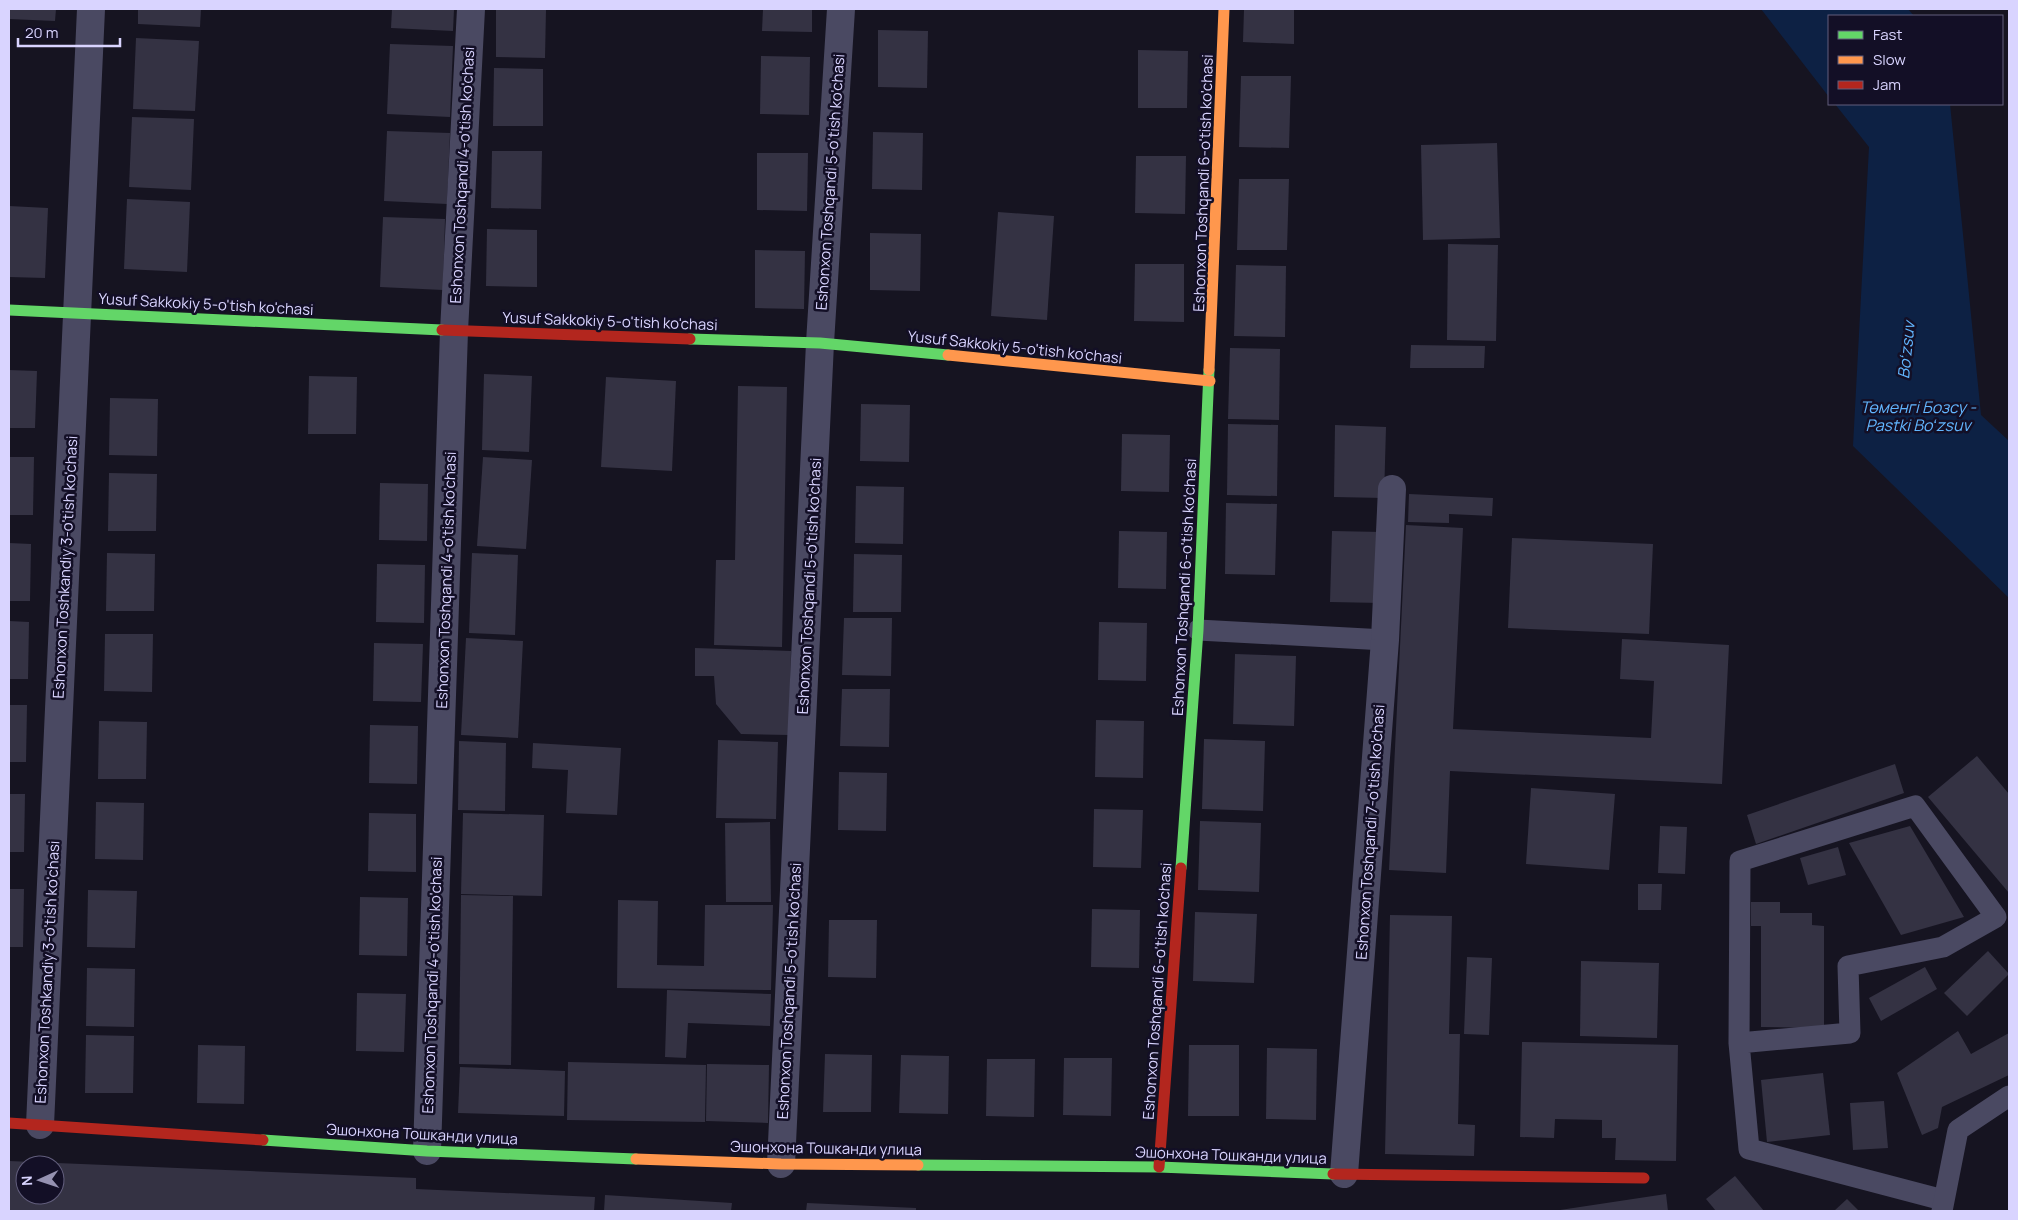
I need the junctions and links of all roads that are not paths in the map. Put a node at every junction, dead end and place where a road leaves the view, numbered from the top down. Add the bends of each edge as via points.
1 (91, 9) edge
2 (471, 9) edge
3 (841, 9) edge
4 (1224, 9) edge
5 (9, 310) edge
6 (76, 312) junction
7 (454, 331) junction
8 (820, 342) junction
9 (1210, 381) junction
10 (1392, 490) dead end
11 (1198, 630) junction
12 (1385, 640) junction
13 (1739, 1043) junction
14 (2004, 1104) edge
15 (9, 1123) edge
16 (40, 1125) junction
17 (427, 1151) junction
18 (781, 1164) junction
19 (1159, 1167) junction
20 (1344, 1174) junction
21 (1644, 1178) dead end
22 (1943, 1206) edge

1 - 6 street, Eshonxon Toshkandiy 3-o'tish ko'chasi
2 - 7 street, Eshonxon Toshqandi 4-o'tish ko'chasi
3 - 8 street, Eshonxon Toshqandi 5-o'tish ko'chasi
4 - 9 street, Eshonxon Toshqandi 6-o'tish ko'chasi
5 - 6 street, Yusuf Sakkokiy 5-o'tish ko'chasi
6 - 7 street, Yusuf Sakkokiy 5-o'tish ko'chasi
6 - 16 street, Eshonxon Toshkandiy 3-o'tish ko'chasi
7 - 8 street, Yusuf Sakkokiy 5-o'tish ko'chasi
7 - 17 street, Eshonxon Toshqandi 4-o'tish ko'chasi
8 - 9 street, Yusuf Sakkokiy 5-o'tish ko'chasi
8 - 18 street, Eshonxon Toshqandi 5-o'tish ko'chasi
9 - 11 street, Eshonxon Toshqandi 6-o'tish ko'chasi
10 - 12 street, Eshonxon Toshqandi 7-o'tish ko'chasi
11 - 12 lane
11 - 19 street, Eshonxon Toshqandi 6-o'tish ko'chasi
12 - 20 street, Eshonxon Toshqandi 7-o'tish ko'chasi
13 - 13 lane via 1740,861 1915,806 1996,917 1943,947 1848,966 1850,1033
13 - 22 lane via 1749,1150
14 - 22 lane via 1958,1130
15 - 16 street, Эшонхона Тошканди улица
16 - 17 street, Эшонхона Тошканди улица
17 - 18 street, Эшонхона Тошканди улица
18 - 19 street, Эшонхона Тошканди улица
19 - 20 street, Эшонхона Тошканди улица
20 - 21 street, Эшонхона Тошканди улица

